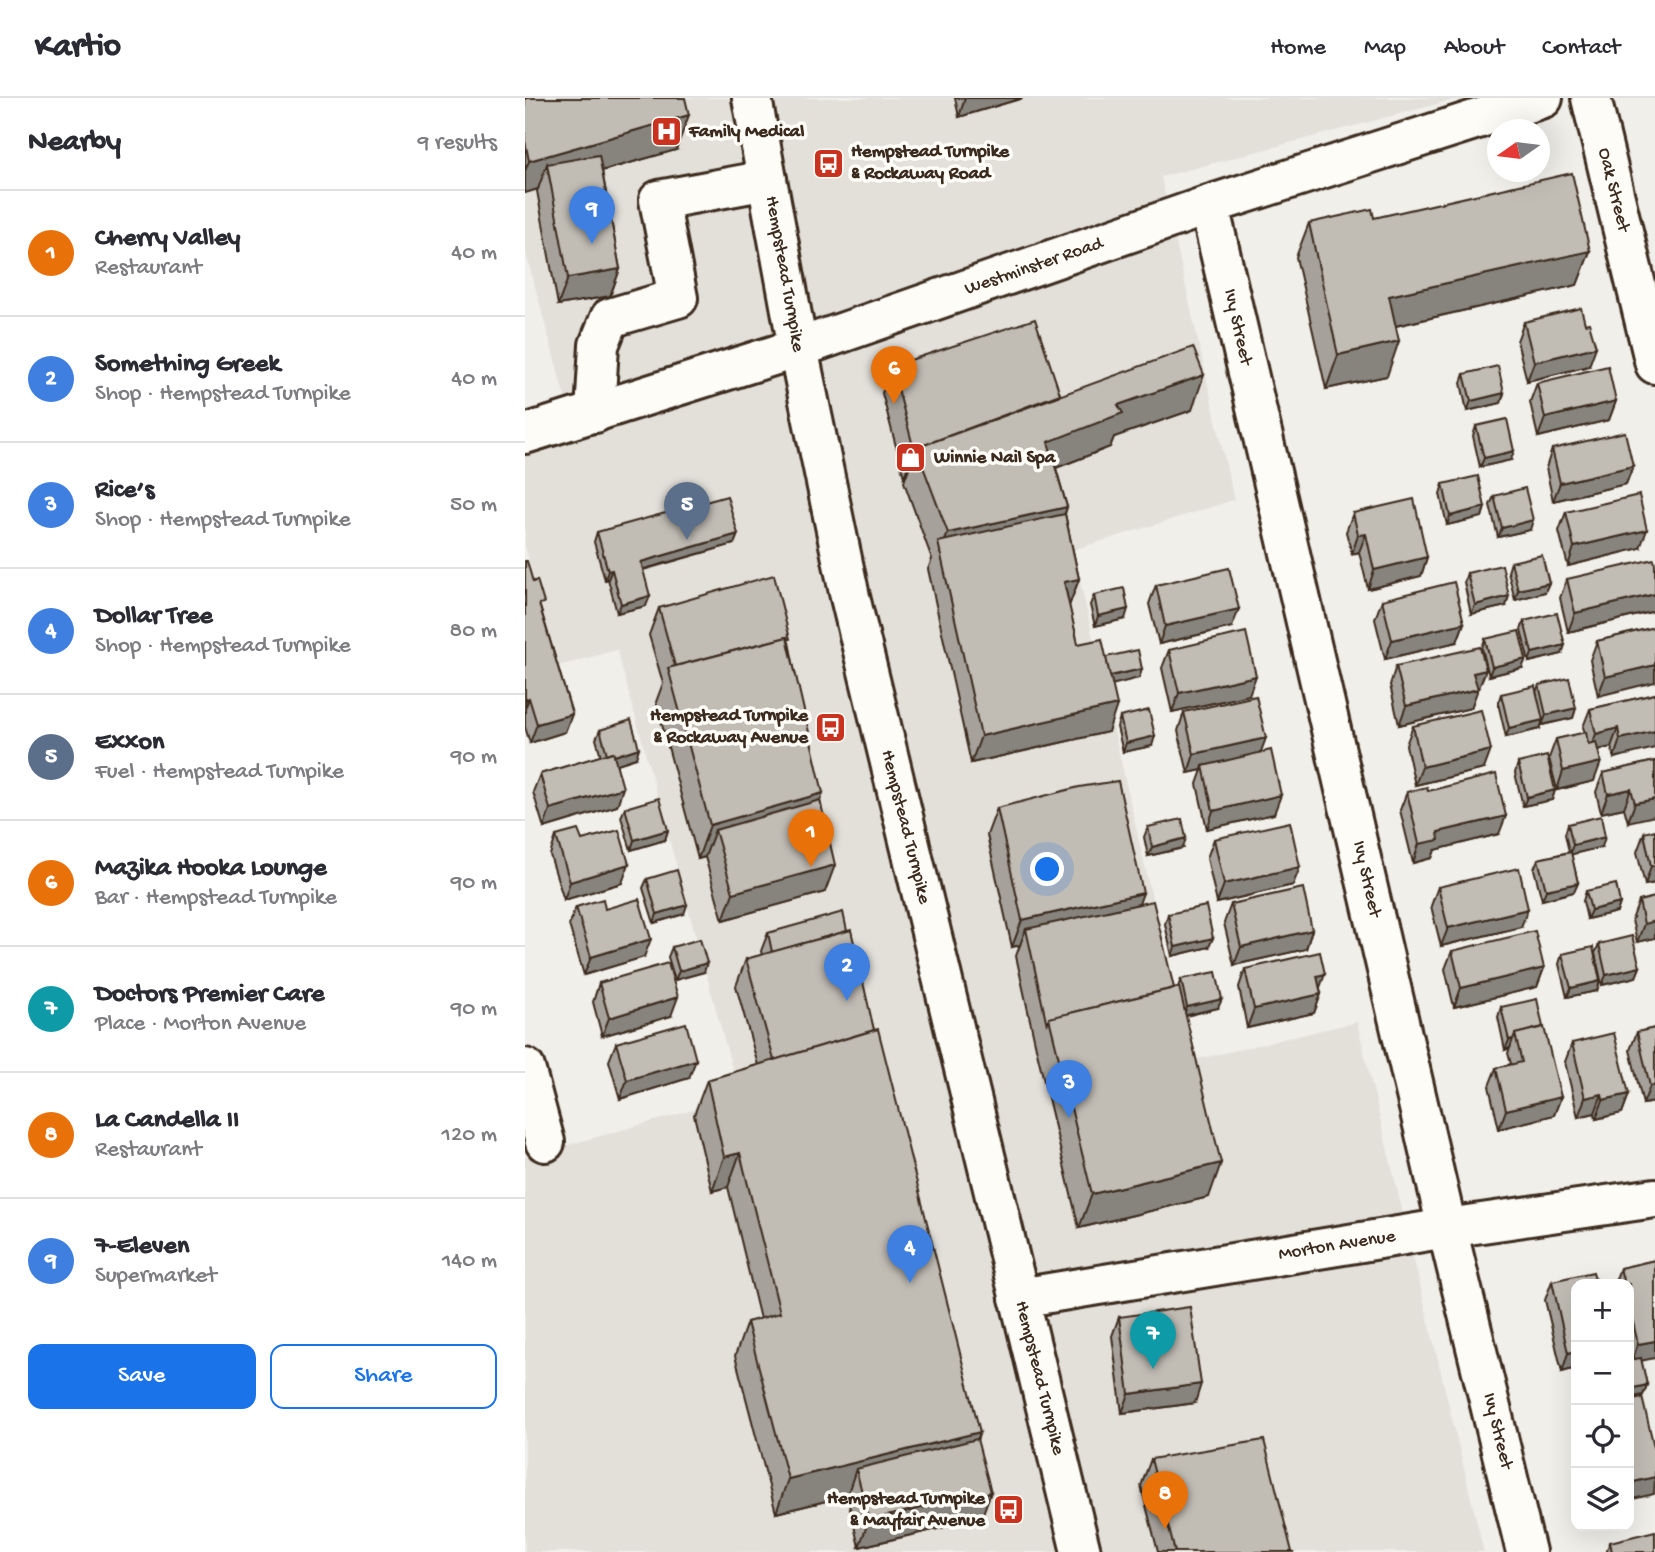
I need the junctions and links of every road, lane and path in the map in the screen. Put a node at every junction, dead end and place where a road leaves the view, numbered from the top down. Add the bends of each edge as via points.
1 (752, 98) edge
2 (1542, 98) edge
3 (1591, 98) edge
4 (767, 180) junction
5 (1209, 205) junction
6 (798, 348) junction
7 (1655, 364) edge
8 (595, 413) junction
9 (525, 434) edge
10 (525, 1068) edge
11 (545, 1142) dead end
12 (1655, 1198) edge
13 (1447, 1228) junction
14 (1019, 1298) junction
15 (1081, 1552) edge
16 (1526, 1552) edge

1 - 4 main road, Hempstead Turnpike
2 - 5 main road, Westminster Road
3 - 7 main road, Oak Street
4 - 6 main road, Hempstead Turnpike
4 - 8 main road via 659,200 678,298 610,318 599,345
5 - 6 main road, Westminster Road
5 - 13 main road, Ivy Street
6 - 8 main road, Westminster Road
6 - 14 main road, Hempstead Turnpike via 850,597
8 - 9 main road, Westminster Road
10 - 11 main road
12 - 13 main road, Morton Avenue
13 - 14 main road, Morton Avenue
13 - 16 main road, Ivy Street
14 - 15 main road, Hempstead Turnpike

